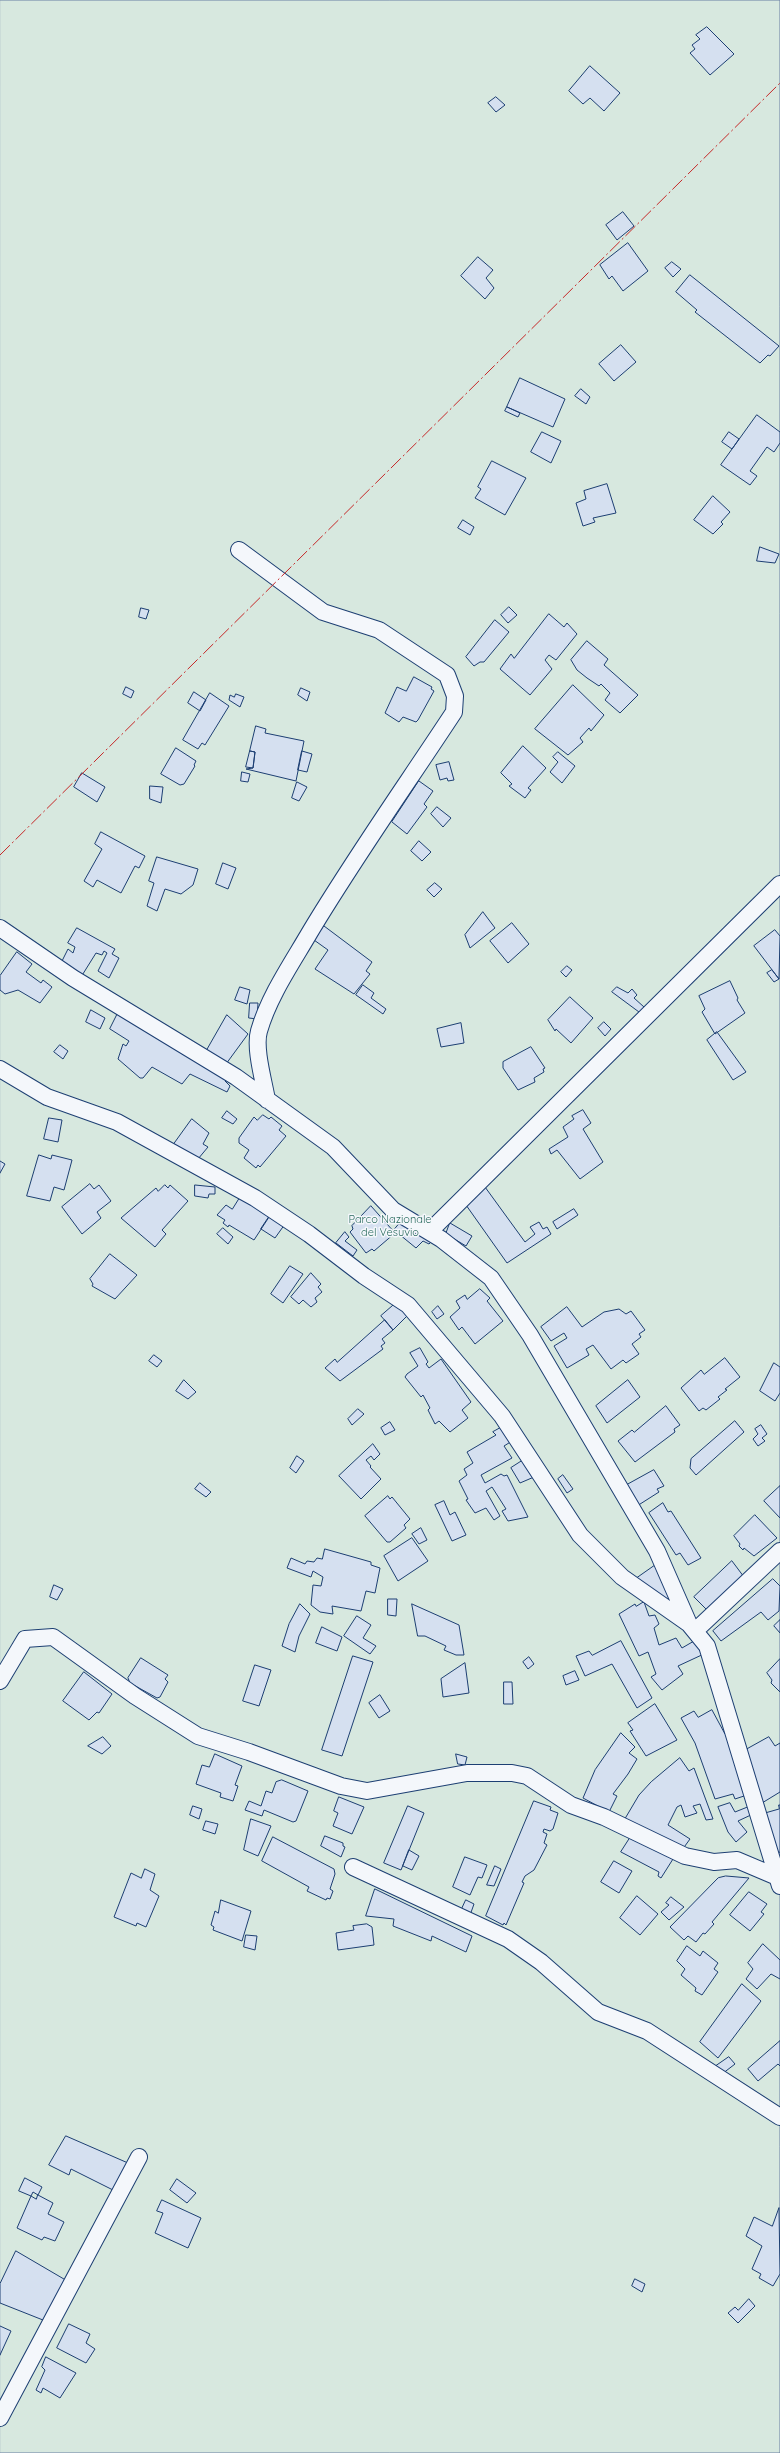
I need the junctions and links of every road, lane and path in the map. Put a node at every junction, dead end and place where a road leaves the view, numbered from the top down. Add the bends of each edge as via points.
1 (239, 550) dead end
2 (780, 884) edge
3 (0, 928) edge
4 (0, 1069) edge
5 (267, 1100) junction
6 (430, 1231) junction
7 (780, 1551) edge
8 (692, 1628) junction
9 (0, 1680) edge
10 (353, 1867) dead end
11 (779, 1882) edge
12 (780, 2117) edge
13 (139, 2157) dead end
14 (0, 2418) edge

1 - 5 street via 323,612 379,630 447,675 455,696 454,712 331,898 289,967 269,1007 258,1032
2 - 6 street
3 - 5 street via 73,978 236,1077
4 - 8 street via 47,1096 117,1122 255,1198 408,1305 502,1416 580,1535 622,1577
5 - 6 street via 333,1147 394,1210
6 - 8 street via 491,1278 530,1335 658,1551
7 - 8 street
8 - 11 street via 707,1646
9 - 11 street via 26,1639 53,1637 135,1696 198,1736 341,1786 367,1791 467,1774 512,1773 527,1776 571,1805 604,1817 685,1856 714,1862 737,1860
10 - 12 street via 508,1939 541,1962 598,2012 647,2031
13 - 14 street

